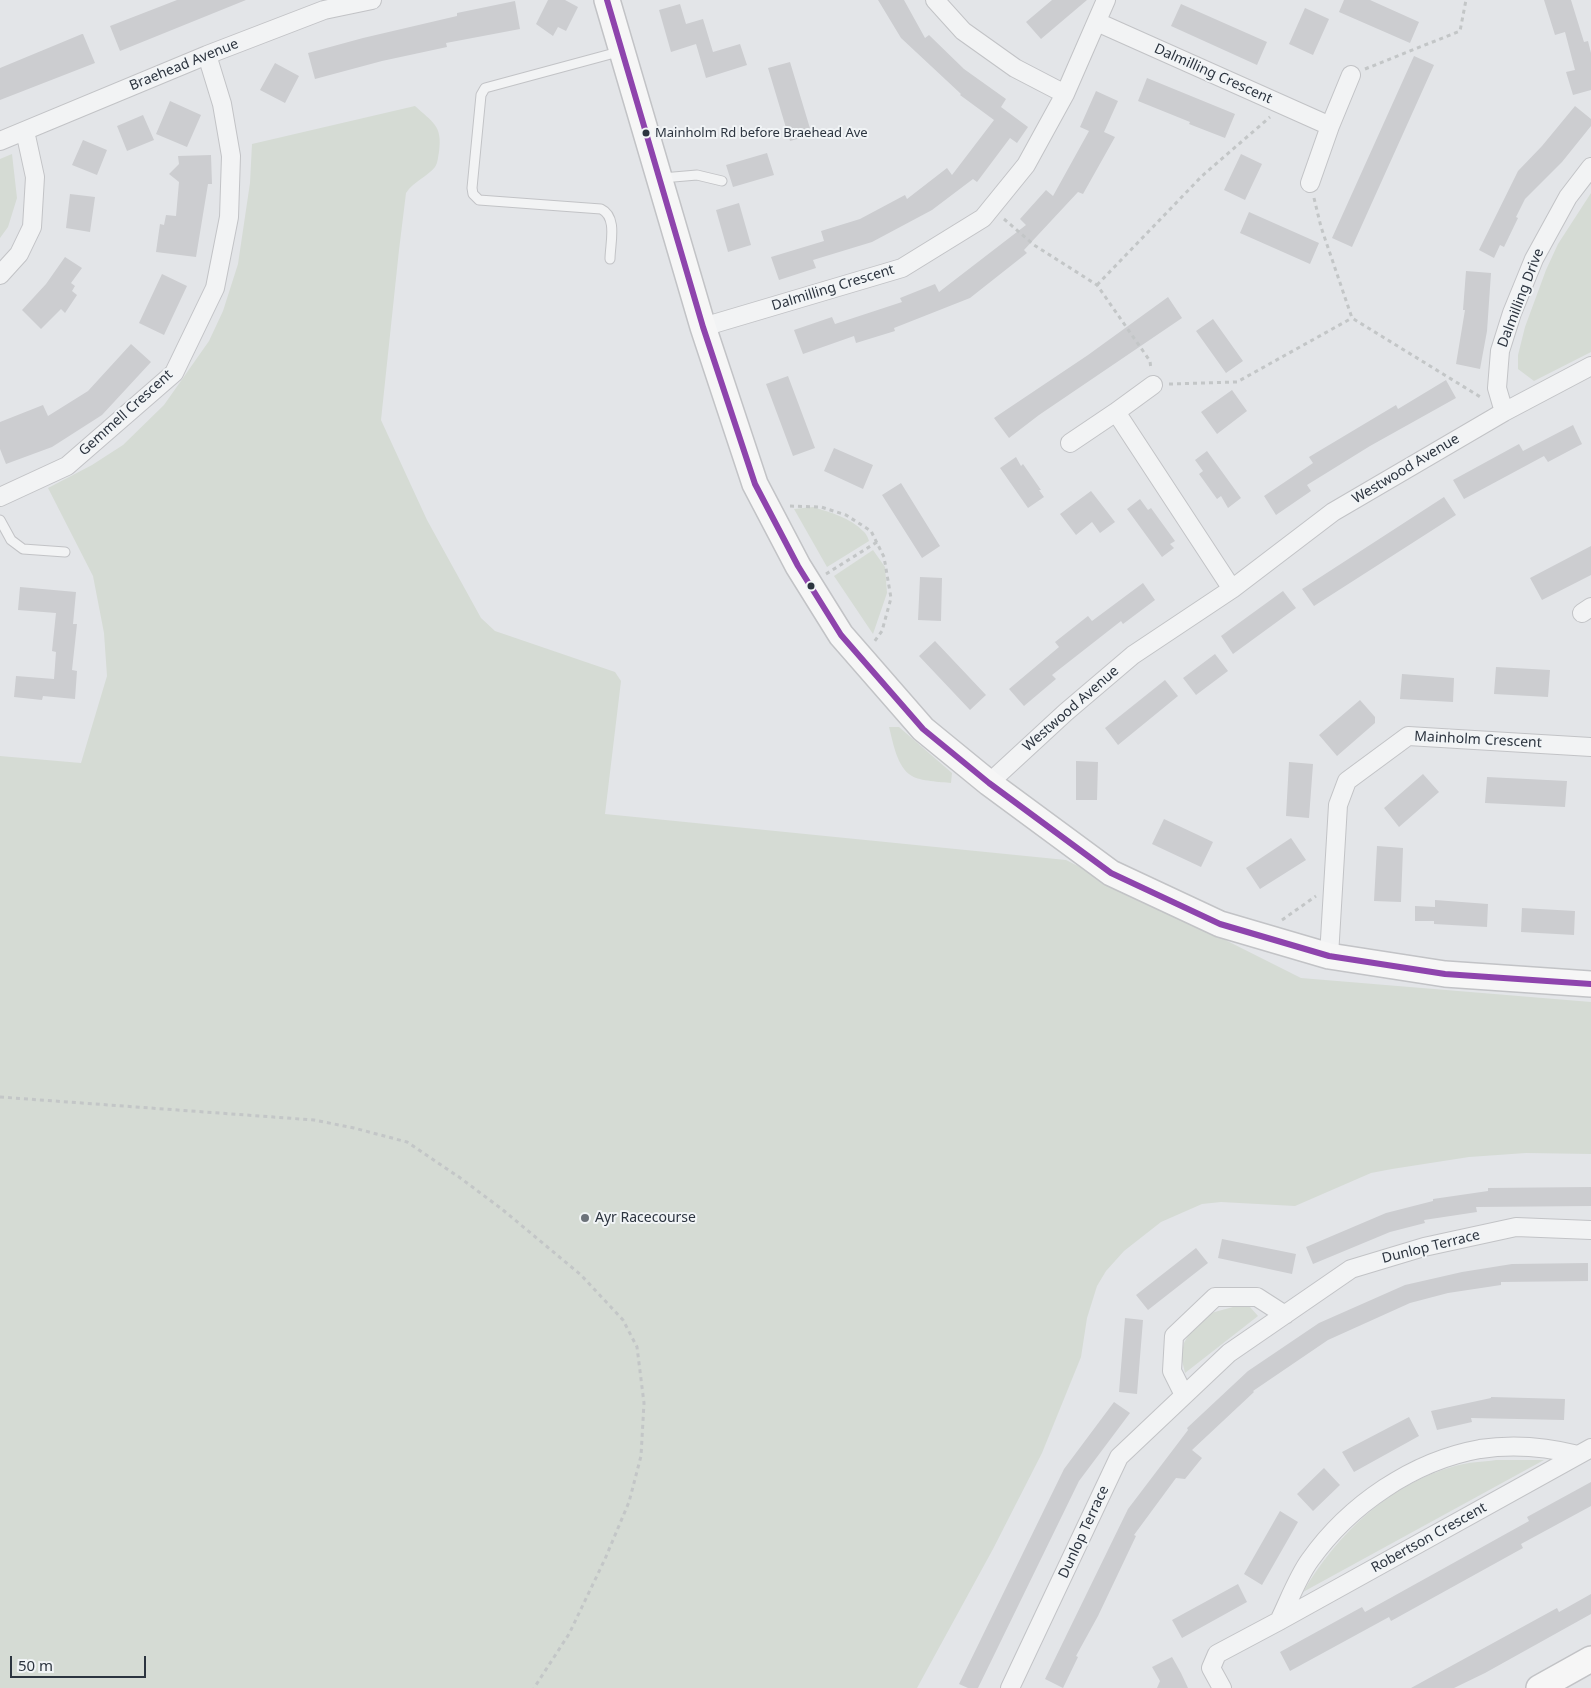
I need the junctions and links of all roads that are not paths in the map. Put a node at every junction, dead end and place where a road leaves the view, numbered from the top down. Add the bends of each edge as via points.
1 (372, 0) edge
2 (607, 0) edge
3 (935, 0) edge
4 (1106, 0) edge
5 (1096, 22) junction
6 (622, 51) junction
7 (207, 54) junction
8 (1350, 75) road end
9 (1065, 94) junction
10 (1330, 126) junction
11 (25, 131) junction
12 (0, 141) edge
13 (1591, 167) edge
14 (659, 178) junction
15 (722, 181) dead end
16 (1310, 183) road end
17 (610, 260) dead end
18 (0, 275) edge
19 (703, 327) junction
20 (1591, 366) edge
21 (1153, 385) road end
22 (1116, 412) junction
23 (1504, 412) junction
24 (1070, 443) dead end
25 (0, 498) edge
26 (0, 520) edge
27 (64, 552) dead end
28 (1232, 589) junction
29 (1591, 748) edge
30 (988, 783) junction
31 (1329, 956) junction
32 (1591, 984) edge
33 (1591, 1230) edge
34 (1285, 1315) junction
35 (1184, 1395) junction
36 (1585, 1451) edge
37 (1279, 1621) junction
38 (1591, 1659) edge
39 (1010, 1688) edge
40 (1222, 1688) edge
41 (1539, 1688) edge

1 - 7 street, Braehead Avenue via 324,10
2 - 6 street
3 - 9 street via 963,31 1015,68
4 - 5 street, Dalmilling Crescent
5 - 9 street, Dalmilling Crescent
5 - 10 street, Dalmilling Crescent
6 - 14 street
6 - 17 lane via 485,88 481,95 472,188 479,200 608,212 612,220
7 - 11 street, Braehead Avenue
7 - 25 street, Gemmell Crescent via 222,104 231,156 229,217 215,288 174,373 67,466
8 - 10 street
9 - 19 street, Dalmilling Crescent via 1026,165 983,218 902,268
10 - 16 street
11 - 12 street, Braehead Avenue
11 - 18 street via 35,177 32,228 19,254
13 - 23 street, Dalmilling Drive via 1568,197 1538,251 1512,313 1500,351 1497,388
14 - 15 lane via 697,176
14 - 19 street
19 - 30 street via 755,484 841,636 924,729
20 - 23 street, Westwood Avenue
21 - 22 street
22 - 24 street
22 - 28 street
23 - 28 street, Westwood Avenue via 1333,512
26 - 27 lane via 12,540 23,549
28 - 30 street, Westwood Avenue via 1133,655
29 - 31 street, Mainholm Crescent via 1408,736 1347,781 1338,805
30 - 31 street via 1111,873 1220,924
31 - 32 street via 1445,974
33 - 34 street, Dunlop Terrace via 1516,1227 1424,1247 1351,1269
34 - 35 street, Dunlop Terrace via 1229,1353
34 - 35 street via 1257,1297 1215,1297 1174,1336 1172,1371
35 - 39 street, Dunlop Terrace via 1119,1457
36 - 37 street, Robertson Crescent
36 - 37 street, Robertson Crescent via 1516,1447 1481,1449 1436,1461 1390,1485 1345,1518 1309,1561
37 - 40 street, Robertson Crescent via 1217,1654 1211,1668
38 - 41 street

